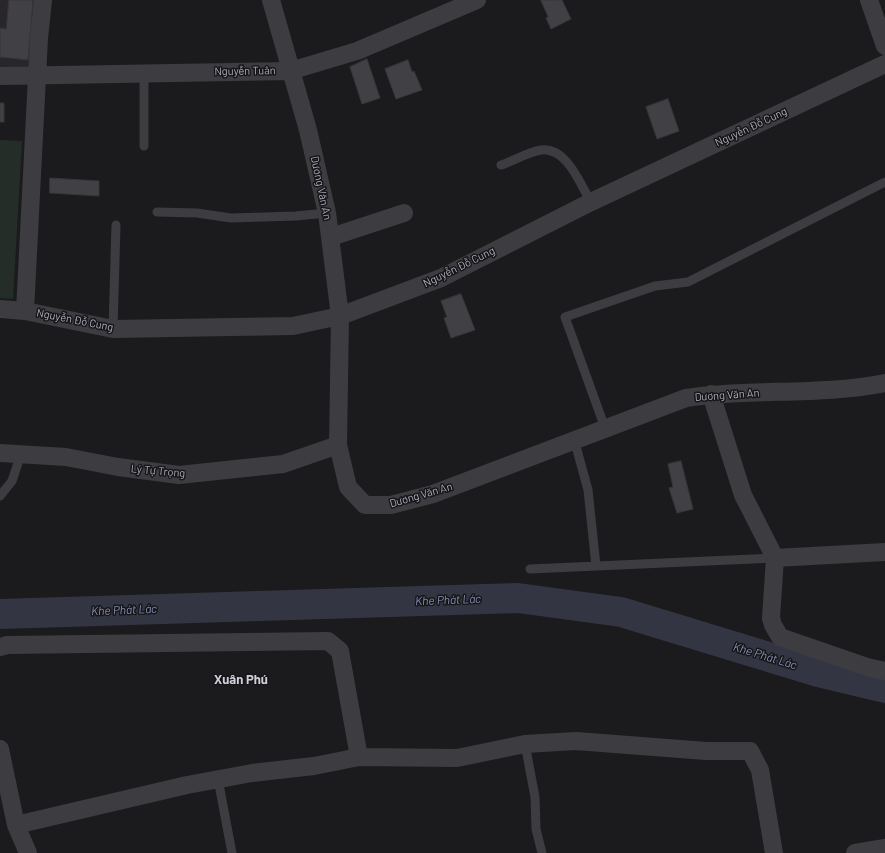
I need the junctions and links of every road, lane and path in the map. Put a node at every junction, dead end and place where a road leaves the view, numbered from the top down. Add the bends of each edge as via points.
1 (43, 0) edge
2 (271, 0) edge
3 (477, 0) edge
4 (869, 0) edge
5 (459, 4) edge
6 (885, 46) edge
7 (885, 64) edge
8 (290, 71) junction
9 (144, 73) junction
10 (38, 75) junction
11 (0, 76) edge
12 (144, 146) dead end
13 (500, 165) dead end
14 (885, 182) edge
15 (591, 202) junction
16 (157, 212) dead end
17 (327, 213) junction
18 (404, 213) dead end
19 (116, 225) dead end
20 (331, 237) junction
21 (0, 309) edge
22 (25, 311) junction
23 (340, 316) junction
24 (113, 329) junction
25 (885, 383) edge
26 (711, 394) junction
27 (605, 428) junction
28 (574, 440) junction
29 (338, 446) junction
30 (0, 453) edge
31 (20, 454) junction
32 (0, 496) edge
33 (885, 552) edge
34 (775, 558) junction
35 (596, 566) junction
36 (530, 569) dead end
37 (0, 647) edge
38 (885, 671) edge
39 (525, 744) junction
40 (0, 749) edge
41 (359, 758) junction
42 (218, 779) junction
43 (6, 807) edge
44 (16, 825) junction
45 (885, 848) edge
46 (28, 853) edge
47 (232, 853) edge
48 (542, 853) edge
49 (774, 853) edge
50 (855, 853) edge

1 - 10 street via 38,38
2 - 8 street, Dương Văn An
3 - 5 street, Nguyễn Tuân
4 - 6 street
5 - 8 street, Nguyễn Tuân via 357,50
7 - 15 street, Nguyễn Đỗ Cung
8 - 9 street, Nguyễn Tuân
8 - 17 street, Dương Văn An via 308,130
9 - 10 street, Nguyễn Tuân
9 - 12 lane
10 - 11 street, Nguyễn Tuân
10 - 22 street
13 - 15 lane via 540,150 551,150 564,158
14 - 27 lane via 688,282 655,286 565,317
15 - 23 street, Nguyễn Đỗ Cung via 441,278
16 - 17 lane via 197,213 231,218
17 - 20 street, Dương Văn An
18 - 20 street
19 - 24 lane
20 - 23 street, Dương Văn An
21 - 22 street, Nguyễn Đỗ Cung
22 - 24 street, Nguyễn Đỗ Cung
23 - 24 street, Nguyễn Đỗ Cung via 293,326
23 - 29 street, Dương Văn An
25 - 26 street, Dương Văn An via 828,391
26 - 27 street, Dương Văn An via 686,398
26 - 34 street via 743,495
27 - 28 street, Dương Văn An
28 - 29 street, Dương Văn An via 433,494 391,505 365,505 348,487
28 - 35 lane via 588,490
29 - 31 street, Lý Tự Trọng via 283,464 179,475 66,457
30 - 31 street, Lý Tự Trọng
31 - 32 lane via 12,481
33 - 34 street
34 - 35 lane
34 - 38 street via 771,618 780,637
35 - 36 lane
37 - 41 street via 95,643 328,641 340,651
39 - 41 street via 457,758
39 - 48 lane via 535,797 536,829
39 - 49 street via 576,741 706,751 750,751 760,770
40 - 43 street
41 - 42 street
42 - 44 street
42 - 47 lane
43 - 44 street
44 - 46 street
45 - 50 street

